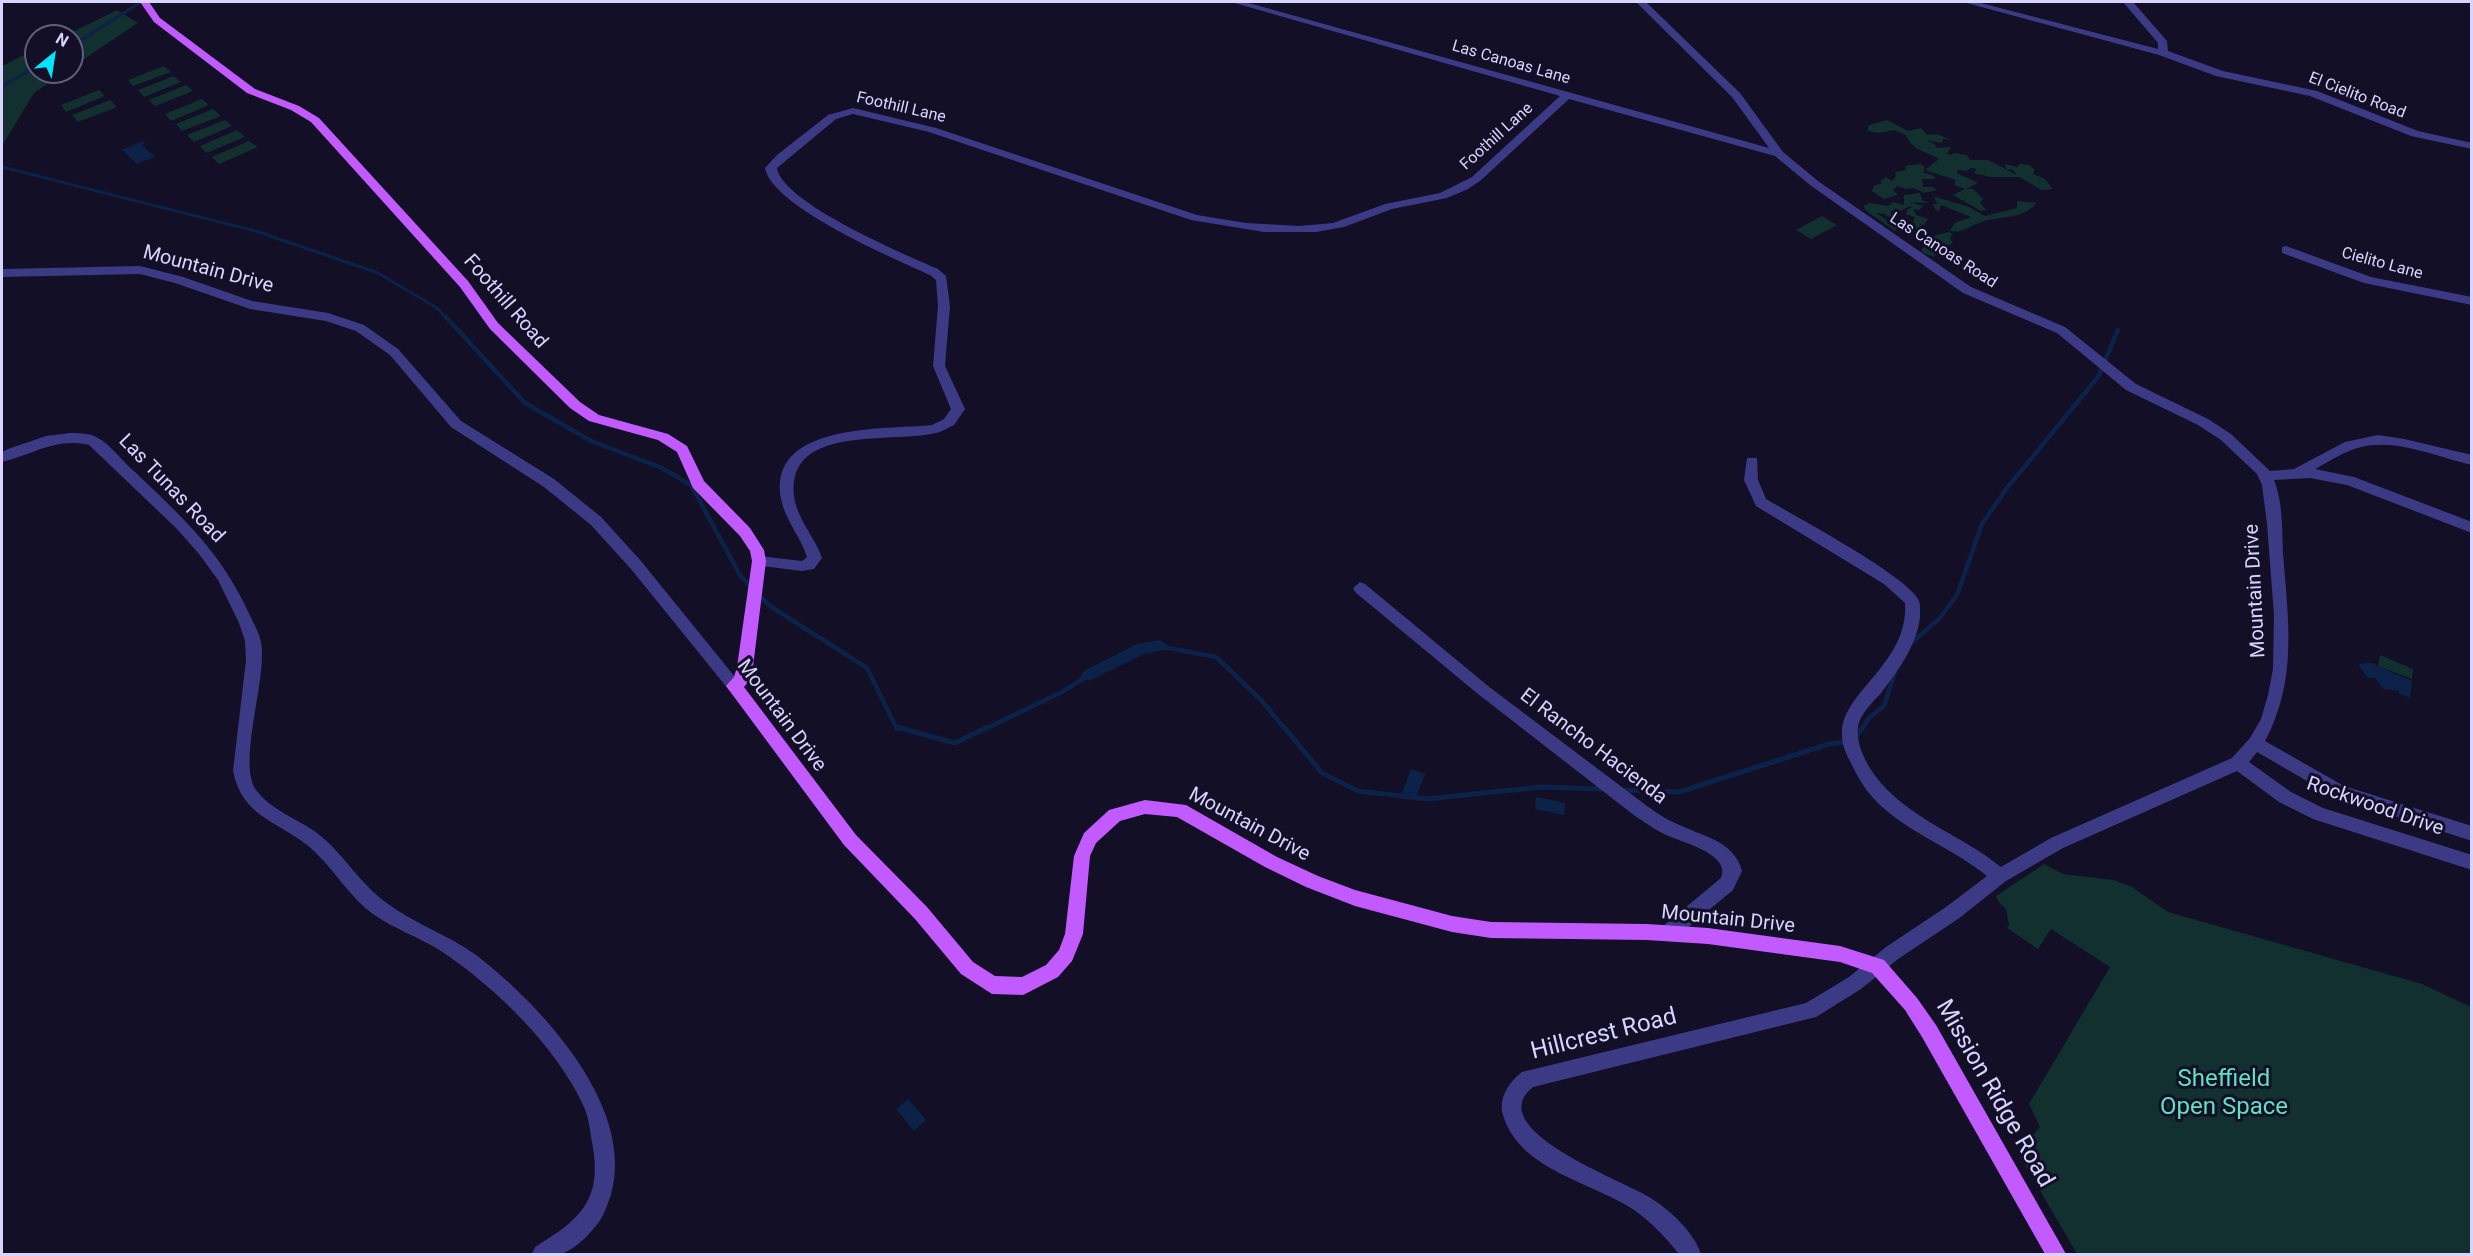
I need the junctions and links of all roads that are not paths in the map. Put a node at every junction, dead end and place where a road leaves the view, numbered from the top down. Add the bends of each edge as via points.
1 (144, 2) edge
2 (1236, 2) edge
3 (1641, 2) edge
4 (1968, 2) edge
5 (2128, 2) edge
6 (2163, 53) junction
7 (1568, 94) junction
8 (2472, 146) edge
9 (1779, 154) junction
10 (2286, 250) dead end
11 (2, 273) edge
12 (2472, 301) edge
13 (2, 457) edge
14 (2472, 460) edge
15 (1752, 461) dead end
16 (2298, 473) junction
17 (2266, 476) junction
18 (2472, 528) edge
19 (759, 561) junction
20 (1360, 588) dead end
21 (734, 686) junction
22 (2256, 744) junction
23 (2238, 763) junction
24 (2472, 834) edge
25 (2472, 862) edge
26 (2000, 876) junction
27 (1668, 933) junction
28 (1878, 966) junction
29 (542, 1254) edge
30 (1691, 1254) edge
31 (2056, 1254) edge

1 - 19 main road, Foothill Road via 157,20 251,91 315,120 464,284 494,326 584,412 606,423 663,437 682,449 698,484 745,532
2 - 7 street, Las Canoas Lane
3 - 9 street, Las Canoas Road via 1736,95
4 - 6 street
5 - 6 street via 2163,43
6 - 8 street, El Cielito Road via 2220,74 2313,93 2415,134
7 - 9 street, Las Canoas Lane
7 - 19 street, Foothill Lane via 1460,190 1431,200 1389,206 1333,226 1302,228 1195,218 932,130 858,112 836,115 781,157 771,168 772,174 822,218 942,279 939,366 958,409 949,422 935,429 826,440 803,451 788,473 787,497 815,558 802,566
9 - 17 street, Las Canoas Road via 1854,213 1967,290 2061,330 2131,387 2226,436
10 - 12 street, Cielito Lane via 2368,280
11 - 21 street, Mountain Drive via 140,270 249,305 328,317 360,328 394,352 461,428 549,483 596,521
13 - 29 street, Las Tunas Road via 60,438 93,441 182,525 224,577 253,641 241,771 247,795 256,805 311,838 340,864 375,905 452,949 531,1019 561,1054 592,1104 600,1128 606,1186 590,1220 570,1238
14 - 16 street via 2371,440 2359,442
15 - 26 street via 1751,480 1761,502 1889,579 1912,601 1912,624 1902,646 1850,722 1854,756 1886,800
16 - 17 street
16 - 18 street via 2356,482
17 - 22 street, Mountain Drive via 2272,505 2282,639 2274,705
19 - 21 main road via 745,667 741,681
20 - 27 street, El Rancho Hacienda via 1483,690 1641,811 1726,856 1733,871 1727,884
21 - 27 main road, Mountain Drive via 850,840 921,913 967,968 992,986 1023,986 1052,971 1066,954 1074,934 1082,856 1090,838 1114,815 1145,807 1180,810 1312,882 1414,915 1491,930
22 - 23 street, Mountain Drive
22 - 24 street, Rockwood Drive via 2347,795
23 - 25 street, Rockwood Drive via 2285,797 2319,814
23 - 26 street, Mountain Drive via 2057,843
26 - 28 street, Mountain Drive
27 - 28 main road, Mountain Drive via 1840,954
28 - 30 street, Hillcrest Road via 1810,1011 1529,1079 1515,1093 1511,1114 1522,1134 1552,1157 1644,1205
28 - 31 main road, Mission Ridge Road via 1929,1031

